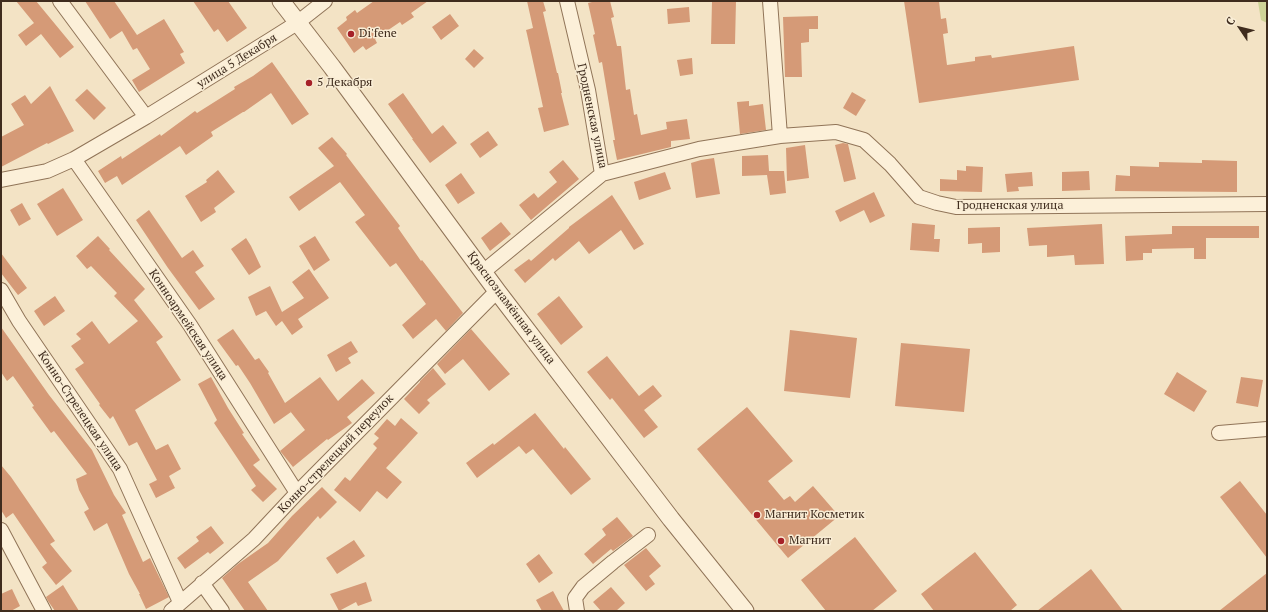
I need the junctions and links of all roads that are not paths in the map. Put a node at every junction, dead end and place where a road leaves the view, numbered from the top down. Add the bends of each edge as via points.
1 (60, 1) edge
2 (282, 1) edge
3 (325, 1) edge
4 (567, 1) edge
5 (770, 1) edge
6 (297, 23) junction
7 (146, 117) junction
8 (780, 136) junction
9 (74, 159) junction
10 (602, 174) junction
11 (1, 180) edge
12 (1267, 204) edge
13 (483, 272) junction
14 (1, 290) edge
15 (497, 291) junction
16 (1267, 429) edge
17 (1219, 433) dead end
18 (297, 493) junction
19 (1, 530) edge
20 (648, 535) dead end
21 (202, 583) junction
22 (175, 607) edge
23 (44, 611) edge
24 (222, 611) edge
25 (577, 611) edge
26 (745, 611) edge

1 - 7 street
2 - 6 street, Краснознамённая улица
3 - 6 street, улица 5 Декабря
4 - 10 street, Гродненская улица via 588,90
5 - 8 street
6 - 7 street, улица 5 Декабря
6 - 13 street, Краснознамённая улица
7 - 9 street, улица 5 Декабря
8 - 10 street, Гродненская улица via 700,149
8 - 12 street, Гродненская улица via 836,132 864,140 890,164 919,197 937,204 956,207
9 - 11 street, улица 5 Декабря via 47,171
9 - 18 street, Конноармейская улица via 190,325
10 - 13 street
13 - 15 street, Краснознамённая улица
14 - 22 street, Конно-Стрелецкая улица via 19,321 120,469
15 - 18 street, Конно-стрелецкий переулок
15 - 26 street, Краснознамённая улица via 671,519
16 - 17 street
18 - 21 street, Конно-стрелецкий переулок via 254,539
19 - 23 street
20 - 25 street via 583,587 576,598
21 - 22 street, Конно-стрелецкий переулок
21 - 24 street

